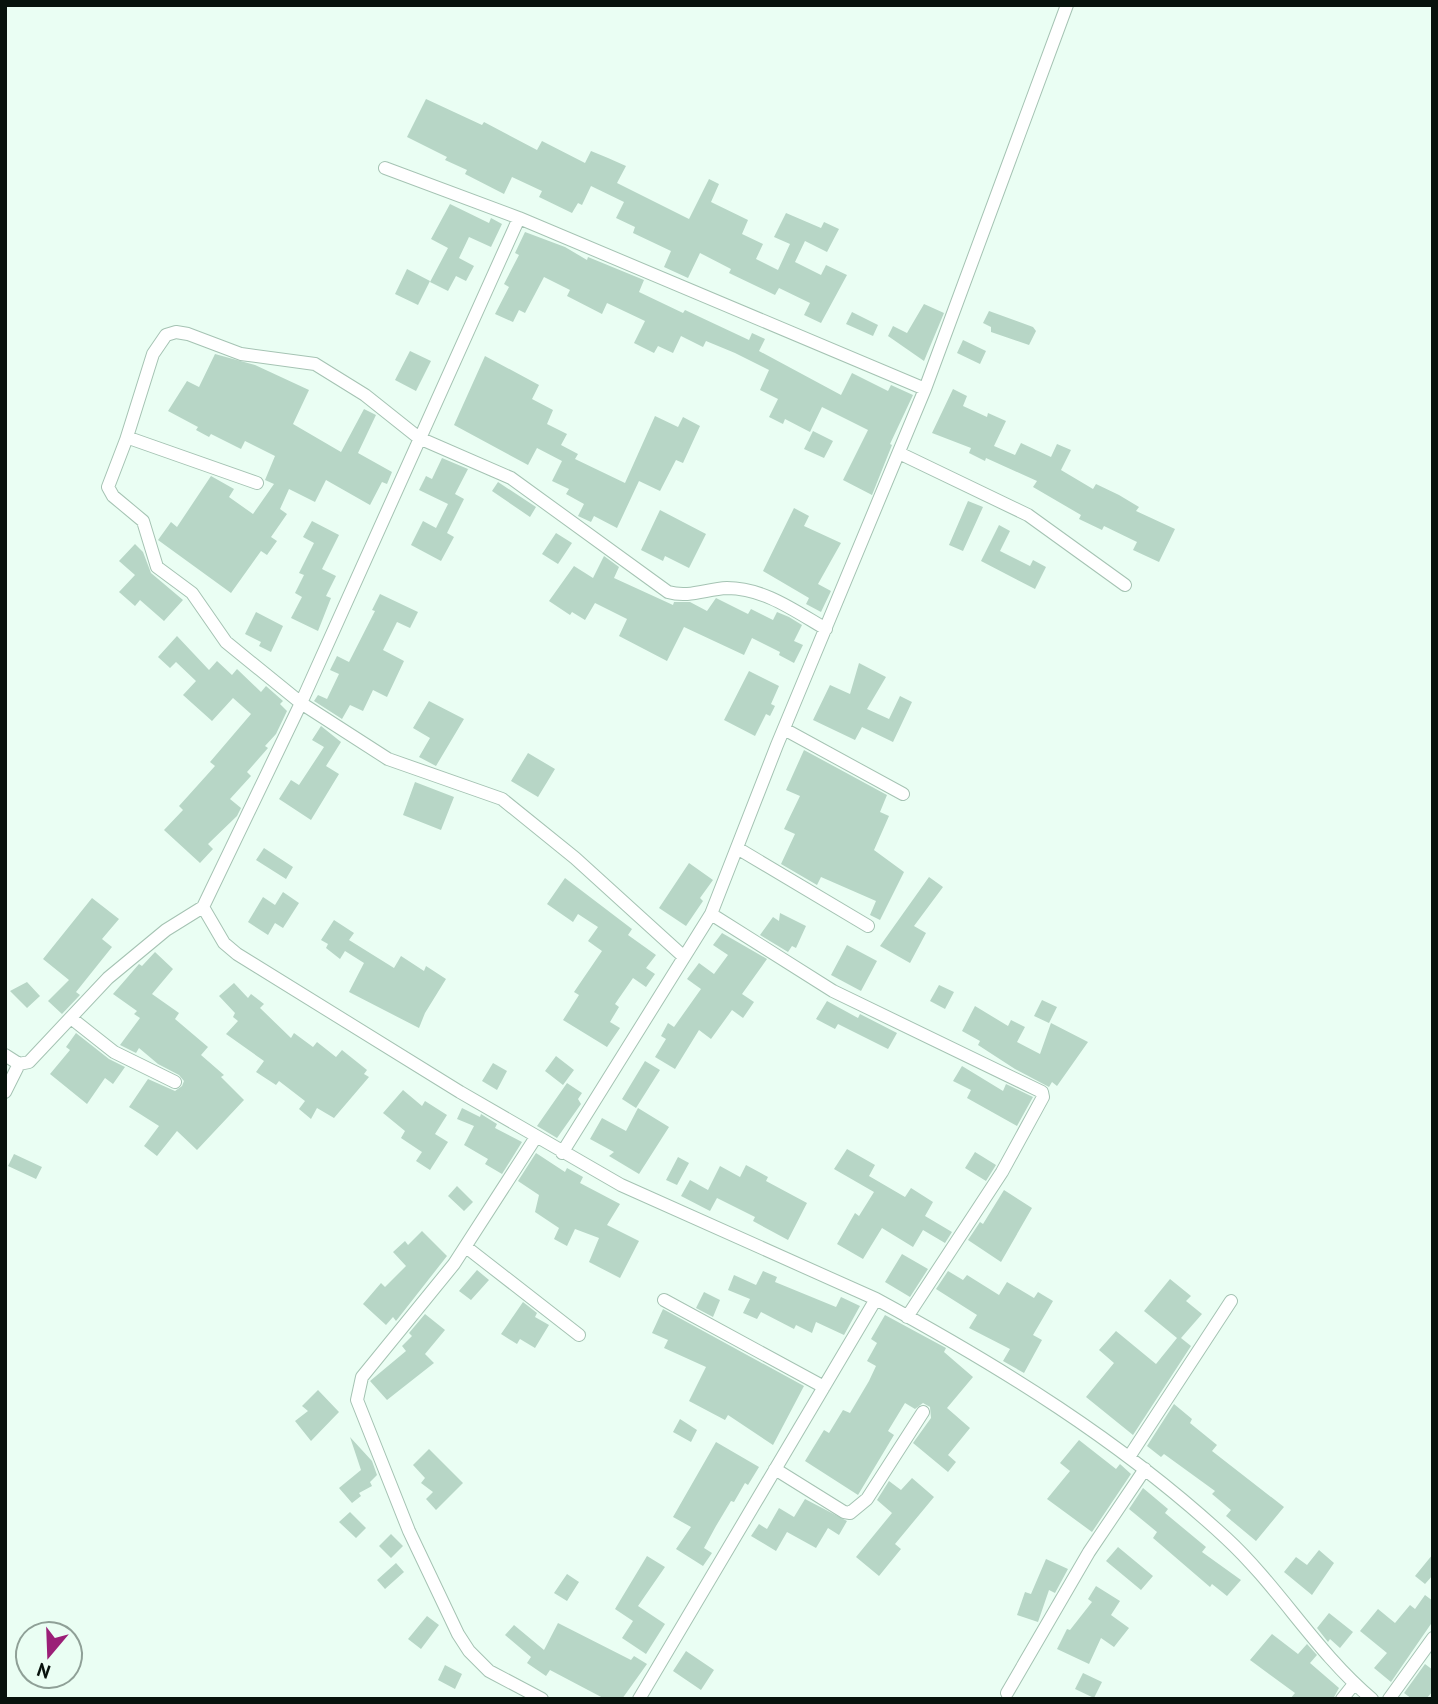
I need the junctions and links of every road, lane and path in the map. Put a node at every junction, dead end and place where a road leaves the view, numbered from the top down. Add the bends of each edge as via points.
1 (1067, 5) edge
2 (385, 168) dead end
3 (519, 218) junction
4 (925, 389) junction
5 (419, 438) junction
6 (126, 440) junction
7 (899, 453) junction
8 (257, 483) dead end
9 (1125, 585) dead end
10 (826, 629) junction
11 (301, 703) junction
12 (784, 729) junction
13 (903, 794) dead end
14 (737, 848) junction
15 (203, 907) junction
16 (711, 914) junction
17 (868, 926) dead end
18 (684, 957) junction
19 (71, 1018) junction
20 (5, 1055) edge
21 (19, 1064) junction
22 (175, 1082) dead end
23 (5, 1092) edge
24 (536, 1137) junction
25 (562, 1153) junction
26 (466, 1247) junction
27 (876, 1299) junction
28 (664, 1300) dead end
29 (1231, 1301) dead end
30 (907, 1317) junction
31 (579, 1335) dead end
32 (824, 1387) junction
33 (923, 1412) dead end
34 (1129, 1457) junction
35 (775, 1469) junction
36 (1145, 1469) junction
37 (1433, 1638) edge
38 (1354, 1684) junction
39 (1007, 1693) dead end
40 (542, 1699) edge
41 (639, 1699) edge
42 (1342, 1699) edge
43 (1372, 1699) edge
44 (1389, 1699) edge

1 - 4 street
2 - 3 street
3 - 4 street
3 - 5 street
4 - 7 street
5 - 6 street via 325,368 241,354 176,332 166,335 153,354
5 - 10 street via 511,478 668,592 680,596 724,588 748,590
5 - 11 street
6 - 8 street via 135,438
6 - 11 street via 108,487 143,521 157,566 192,593 226,642
7 - 9 street via 1028,515
7 - 10 street
10 - 12 street
11 - 15 street
11 - 18 street via 388,759 502,799
12 - 13 street
12 - 14 street
14 - 16 street
14 - 17 street
15 - 19 street via 134,955
15 - 24 street via 224,943 237,954
16 - 18 street
16 - 30 street via 833,991 1042,1092 1002,1171
18 - 25 street
19 - 21 street via 29,1062
19 - 22 street via 114,1052
20 - 21 street
21 - 23 street
24 - 25 street
24 - 26 street
25 - 27 street via 641,1195
26 - 31 street
26 - 40 street via 362,1377 357,1400 409,1531 458,1634 489,1671
27 - 30 street
27 - 32 street
28 - 32 street
29 - 34 street
30 - 34 street via 998,1367
32 - 35 street
33 - 35 street via 867,1499 850,1513
34 - 36 street
35 - 41 street
36 - 38 street via 1263,1576
36 - 39 street via 1089,1552
37 - 44 street
38 - 42 street
38 - 43 street

